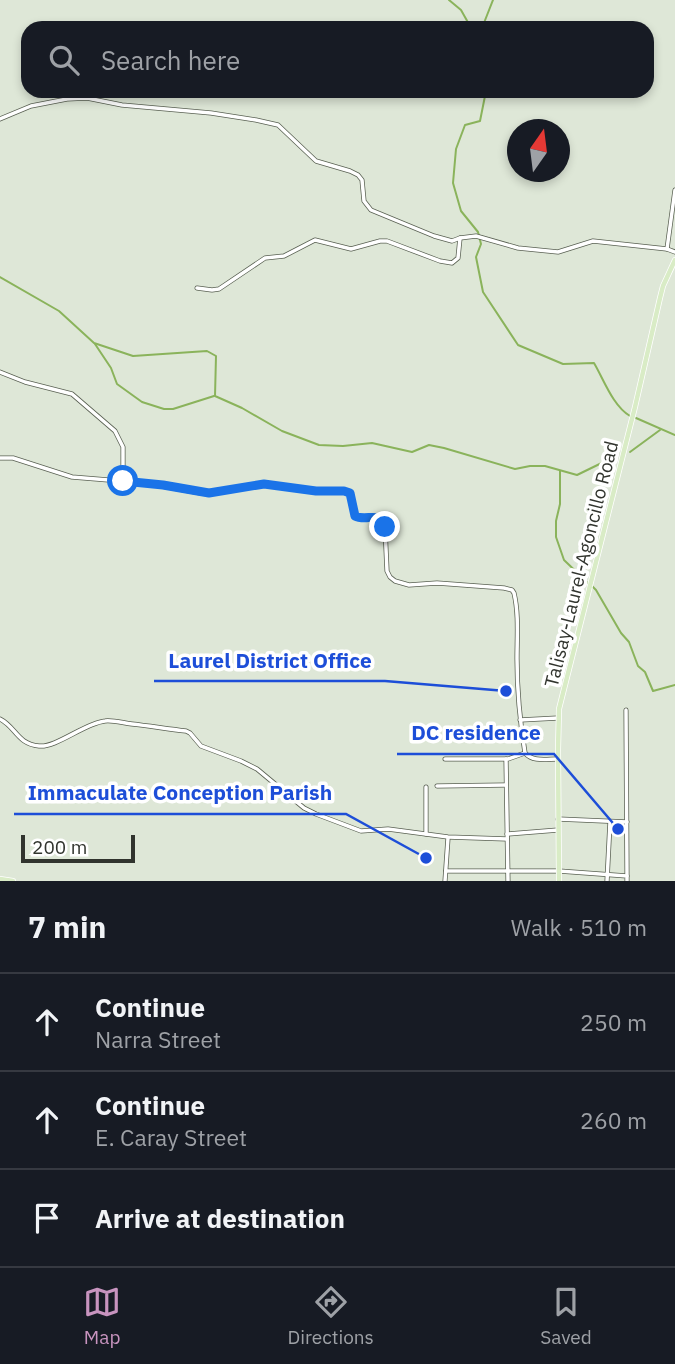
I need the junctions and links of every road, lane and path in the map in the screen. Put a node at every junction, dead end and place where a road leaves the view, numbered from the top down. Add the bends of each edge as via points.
1 (0, 119) edge
2 (675, 190) edge
3 (460, 238) junction
4 (667, 249) junction
5 (675, 251) edge
6 (675, 260) edge
7 (197, 288) dead end
8 (0, 372) edge
9 (0, 458) edge
10 (123, 481) junction
11 (626, 710) dead end
12 (558, 718) junction
13 (0, 719) edge
14 (520, 720) junction
15 (525, 753) junction
16 (445, 759) dead end
17 (506, 759) junction
18 (558, 759) junction
19 (506, 785) junction
20 (437, 786) dead end
21 (426, 787) dead end
22 (558, 819) junction
23 (610, 822) junction
24 (627, 822) junction
25 (558, 830) junction
26 (426, 834) junction
27 (507, 836) junction
28 (448, 837) junction
29 (446, 871) junction
30 (508, 871) junction
31 (559, 871) junction
32 (607, 874) junction
33 (627, 878) edge
34 (0, 879) edge
35 (13, 881) edge
36 (445, 881) edge
37 (508, 881) edge
38 (559, 881) edge
39 (607, 881) edge

1 - 3 street via 31,106 87,98 273,123 312,158 358,175 371,210 434,236 452,241
2 - 4 street
3 - 4 street via 476,236 518,248 558,252 593,241
3 - 7 street via 458,258 453,262 387,241 351,249 315,240 284,256 265,258 219,289
4 - 5 street
6 - 12 main road, Talisay-Laurel-Agoncillo Road via 660,298
8 - 10 street via 72,394 116,432 124,447
9 - 10 street via 72,477
10 - 14 street via 209,493 264,484 344,491 350,493 355,516 380,517 384,522 387,571 395,581 512,590 517,614
11 - 24 street
12 - 14 street
12 - 18 main road, Talisay-Laurel-Agoncillo Road
13 - 26 street via 19,738 43,747 102,721 187,731 201,747 257,769 316,814 361,831
14 - 15 street
15 - 17 street
15 - 18 street via 535,759
16 - 17 street
17 - 19 street
18 - 22 main road, Talisay-Laurel-Agoncillo Road
19 - 20 street
19 - 27 street
21 - 26 street
22 - 23 street
22 - 25 main road, Talisay-Laurel-Agoncillo Road
23 - 24 street
23 - 32 street
24 - 33 street
25 - 27 street
25 - 31 main road, Talisay-Laurel-Agoncillo Road
26 - 28 street
27 - 28 street
27 - 30 street
28 - 29 street
29 - 30 street
29 - 36 street
30 - 31 street
30 - 37 street
31 - 32 street
31 - 38 main road, Talisay-Laurel-Agoncillo Road
32 - 33 street
32 - 39 street
34 - 35 main road

